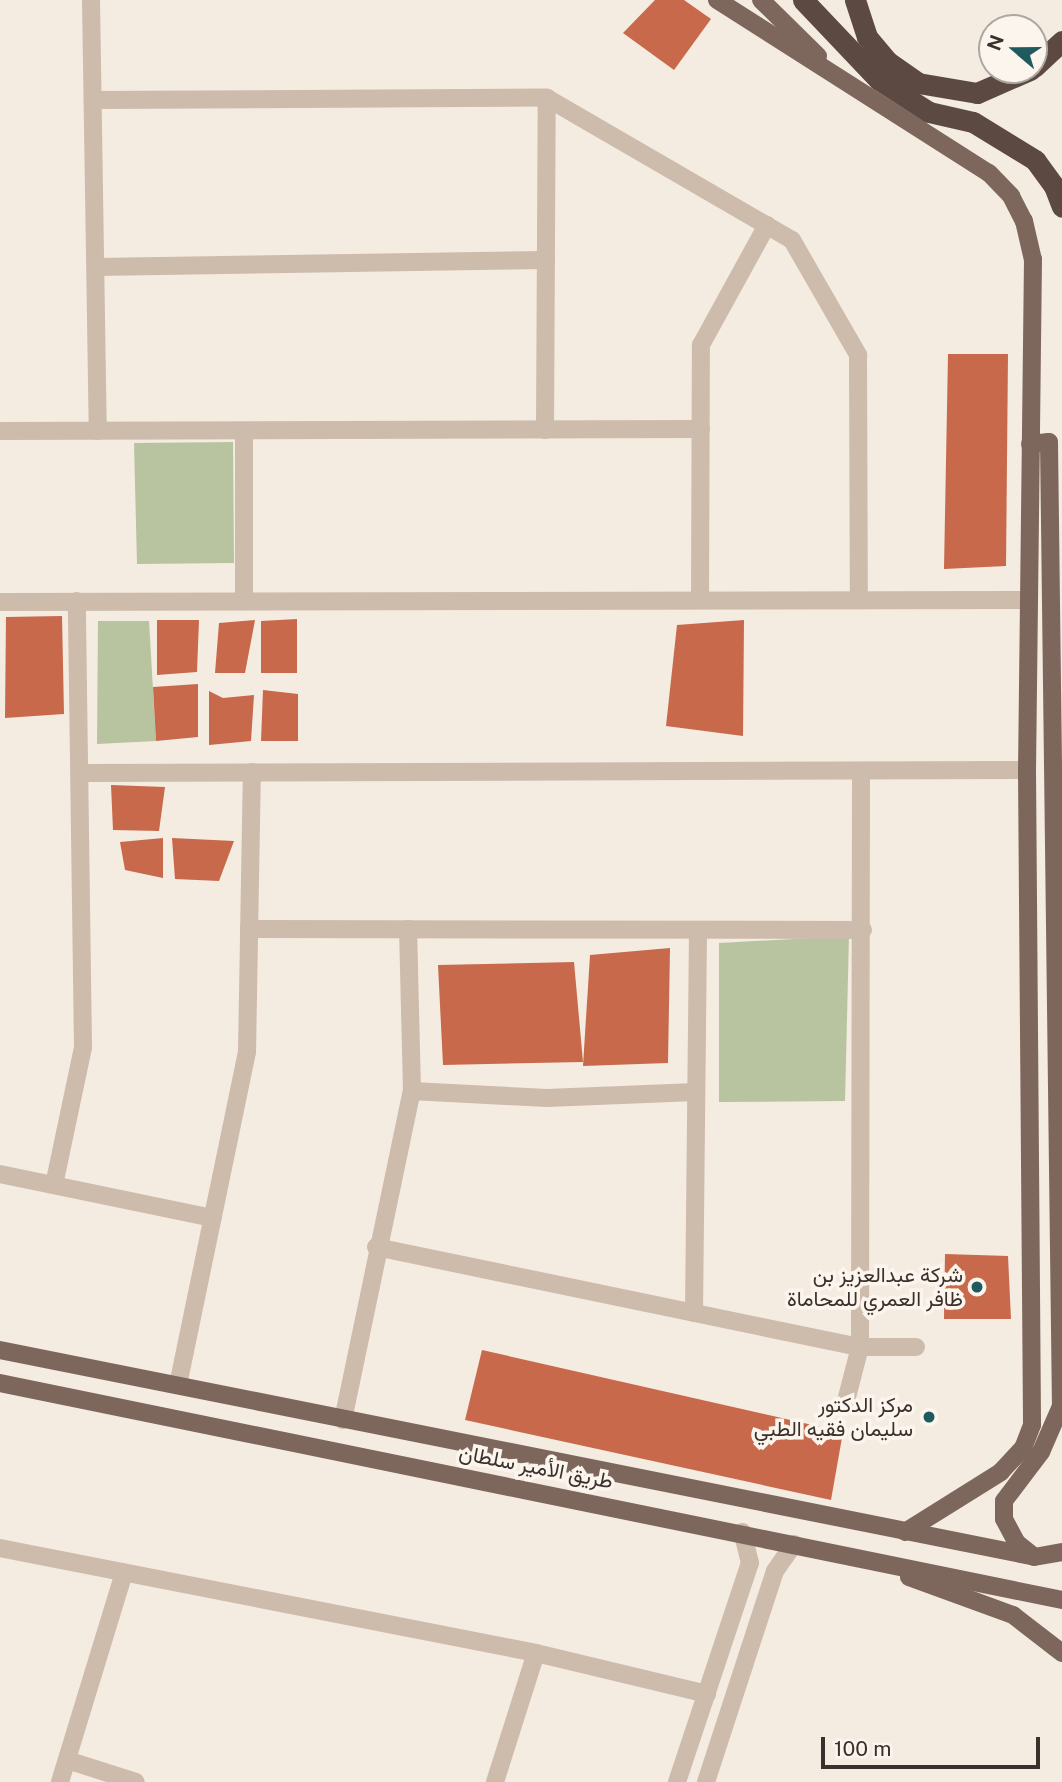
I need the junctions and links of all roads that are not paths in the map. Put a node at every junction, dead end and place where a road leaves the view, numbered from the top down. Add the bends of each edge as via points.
1 (91, 0) edge
2 (717, 0) edge
3 (761, 0) edge
4 (803, 0) edge
5 (855, 0) edge
6 (1062, 41) edge
7 (1048, 54) edge
8 (832, 71) junction
9 (998, 84) edge
10 (547, 98) junction
11 (93, 100) junction
12 (1062, 207) edge
13 (767, 225) junction
14 (546, 260) junction
15 (96, 267) junction
16 (701, 429) junction
17 (545, 430) junction
18 (0, 431) edge
19 (98, 431) junction
20 (244, 431) junction
21 (1030, 444) junction
22 (699, 600) junction
23 (859, 600) junction
24 (1028, 600) junction
25 (78, 601) junction
26 (244, 601) junction
27 (0, 602) edge
28 (1027, 770) junction
29 (251, 772) junction
30 (79, 773) junction
31 (862, 773) junction
32 (1053, 855) junction
33 (1062, 885) edge
34 (249, 929) junction
35 (408, 929) junction
36 (698, 930) junction
37 (863, 930) junction
38 (412, 1091) junction
39 (696, 1092) junction
40 (0, 1174) edge
41 (54, 1185) junction
42 (212, 1218) junction
43 (376, 1247) junction
44 (694, 1313) junction
45 (916, 1347) dead end
46 (860, 1348) junction
47 (0, 1350) edge
48 (0, 1382) edge
49 (178, 1385) junction
50 (846, 1401) dead end
51 (343, 1420) junction
52 (742, 1532) junction
53 (905, 1532) junction
54 (794, 1544) junction
55 (0, 1548) edge
56 (832, 1551) junction
57 (1062, 1552) edge
58 (1034, 1557) junction
59 (1062, 1563) edge
60 (124, 1573) junction
61 (1062, 1600) edge
62 (536, 1653) junction
63 (1062, 1653) edge
64 (707, 1694) junction
65 (67, 1760) junction
66 (61, 1782) edge
67 (136, 1782) edge
68 (495, 1782) edge
69 (677, 1782) edge
70 (706, 1782) edge

1 - 11 street
2 - 8 main road
3 - 8 main road via 777,11
4 - 12 highway via 878,80 929,112 973,122 1035,160 1054,186
5 - 9 highway via 867,37 887,61 918,83 977,93
6 - 7 highway
8 - 21 main road via 989,173 1011,196 1024,221 1033,259
10 - 11 street
10 - 13 street
10 - 14 street
11 - 15 street
13 - 16 street via 701,345
13 - 23 street via 792,240 858,355
14 - 15 street
14 - 17 street
15 - 19 street
16 - 17 street
16 - 22 street
17 - 20 street
18 - 19 street
19 - 20 street
20 - 26 street
21 - 24 main road
21 - 32 main road via 1049,442
22 - 23 street
22 - 26 street
23 - 24 street
24 - 28 main road
25 - 26 street
25 - 27 street
25 - 30 street
28 - 31 street
28 - 53 main road via 1032,1425 1023,1448 1001,1472
29 - 30 street
29 - 31 street
29 - 34 street
30 - 41 street via 83,1047
31 - 37 street
32 - 33 main road
32 - 58 main road via 1061,1406 1041,1452 1004,1501 1004,1519 1017,1543
34 - 35 street
34 - 42 street via 247,1052
35 - 36 street
35 - 38 street
36 - 37 street
36 - 39 street
37 - 46 street
38 - 39 street via 547,1098
38 - 43 street
39 - 44 street
40 - 41 street
41 - 42 street
42 - 49 street
43 - 44 street
43 - 51 street
44 - 46 street
45 - 46 street
46 - 50 street
47 - 49 main road, طريق الأمير سلطان
48 - 52 main road, طريق الأمير سلطان
49 - 51 main road, طريق الأمير سلطان
51 - 53 main road, طريق الأمير سلطان
52 - 54 main road, طريق الأمير سلطان
52 - 64 street via 750,1563
53 - 58 main road, طريق الأمير سلطان
54 - 56 main road, طريق الأمير سلطان
54 - 70 street via 775,1571
55 - 60 street
56 - 61 main road, طريق الأمير سلطان
56 - 63 main road via 1013,1615
57 - 58 main road
58 - 59 main road, طريق الأمير سلطان
60 - 62 street
60 - 65 street
62 - 64 street
62 - 68 street
64 - 69 street
65 - 66 street
65 - 67 street

